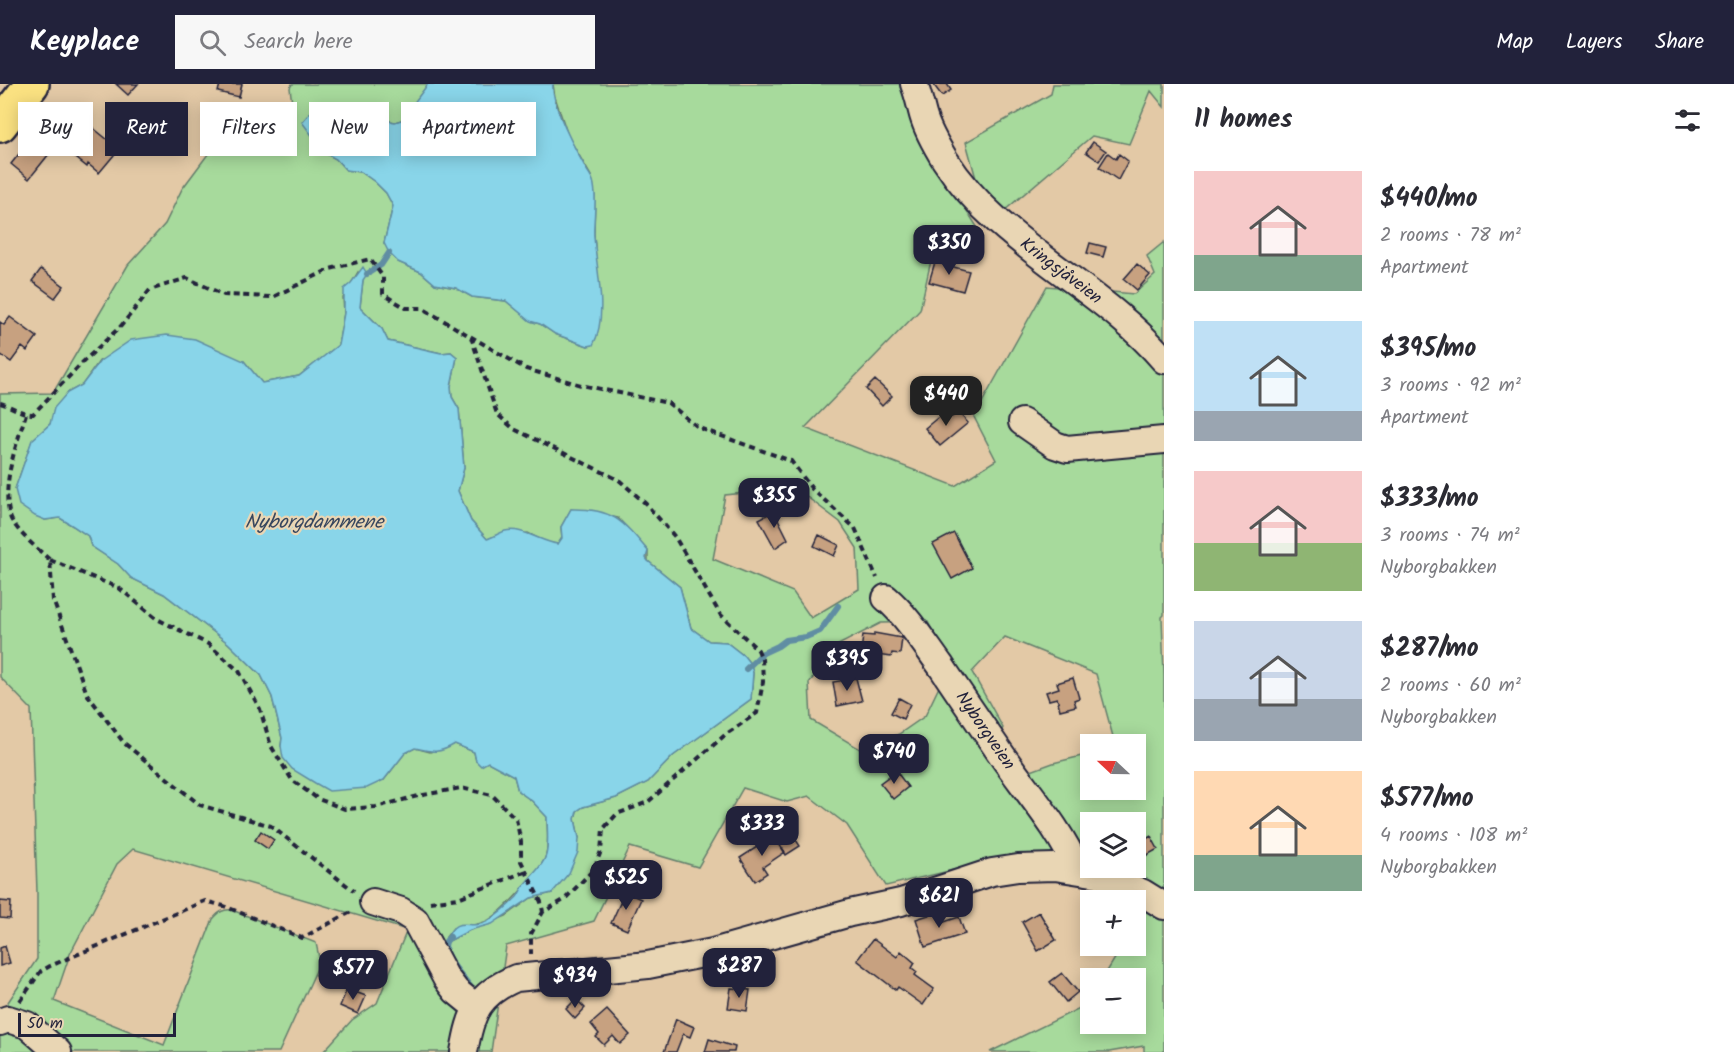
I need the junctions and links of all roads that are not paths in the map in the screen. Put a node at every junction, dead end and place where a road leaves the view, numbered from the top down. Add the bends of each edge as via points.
1 (32, 84) edge
2 (914, 84) edge
3 (0, 125) edge
4 (1164, 360) edge
5 (1022, 422) dead end
6 (1164, 440) edge
7 (886, 598) road end
8 (1077, 869) junction
9 (373, 902) road end
10 (1164, 906) edge
11 (477, 1008) junction
12 (4, 1021) edge
13 (58, 1052) edge
14 (464, 1052) edge

1 - 3 main road
2 - 4 street, Kringsjåveien via 944,159 978,201 1019,240 1127,321
5 - 6 street via 1067,449
7 - 8 street, Nyborgveien via 926,646 1052,824
8 - 10 street via 1110,878
8 - 11 street via 1030,867 992,872 901,902 713,952 648,965 516,978 496,987
9 - 11 street via 402,910 415,920 446,978
11 - 14 street
12 - 13 street via 27,1025

